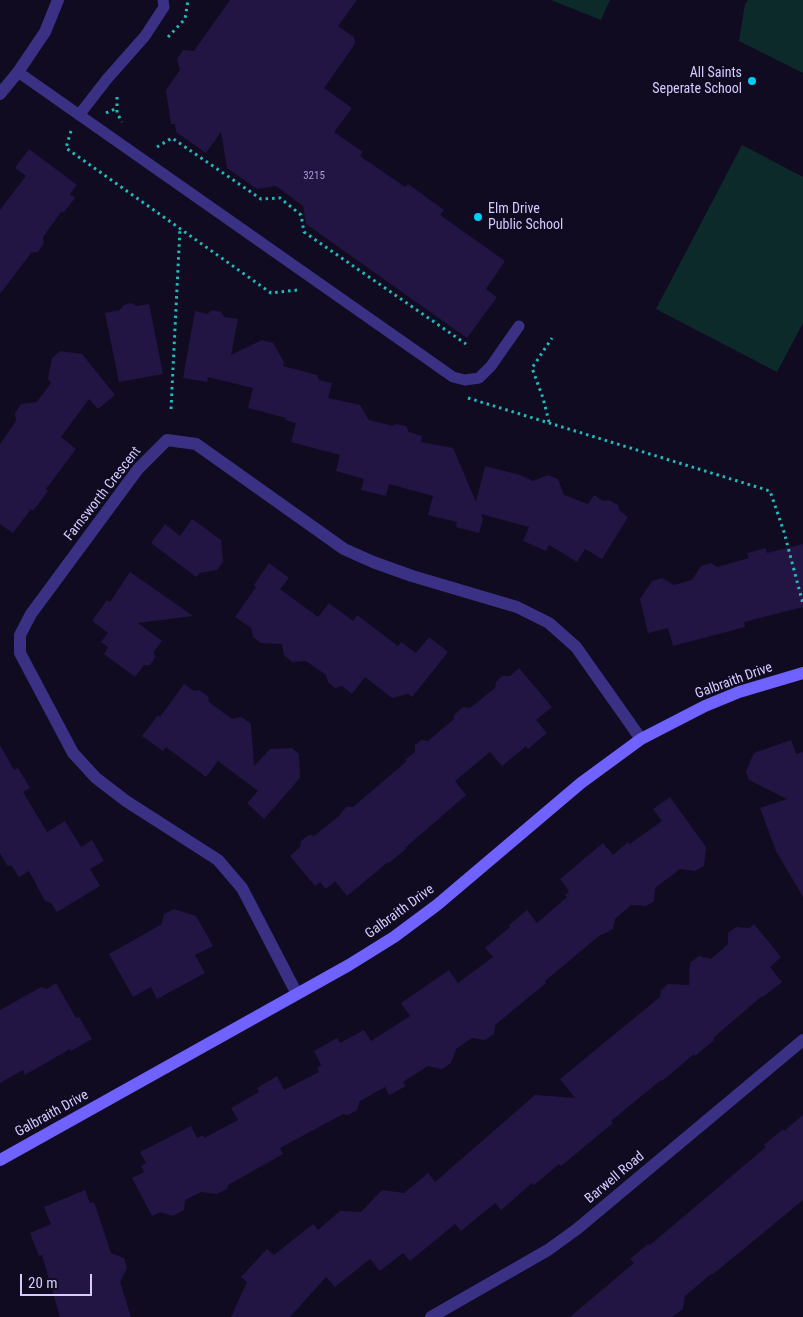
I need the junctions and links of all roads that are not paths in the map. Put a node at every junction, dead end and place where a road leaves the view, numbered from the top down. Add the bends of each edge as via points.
1 (58, 0) edge
2 (164, 0) edge
3 (18, 72) junction
4 (0, 94) edge
5 (79, 115) junction
6 (519, 326) dead end
7 (803, 674) edge
8 (641, 739) junction
9 (297, 994) junction
10 (803, 1040) edge
11 (0, 1160) edge
12 (431, 1317) edge

1 - 3 street via 45,32
2 - 5 lane via 164,7 145,36
3 - 4 street
3 - 5 lane
5 - 6 lane via 453,377 465,380 479,378
7 - 8 street, Galbraith Drive via 739,692
8 - 9 street, Galbraith Drive via 581,782 438,905 394,938
8 - 9 street, Farnsworth Crescent via 576,647 550,623 517,607 412,576 344,549 196,444 167,440 138,469 31,614 20,635 20,653 73,753 96,778 218,860 242,888
9 - 11 street, Galbraith Drive
10 - 12 street, Barwell Road via 577,1230

